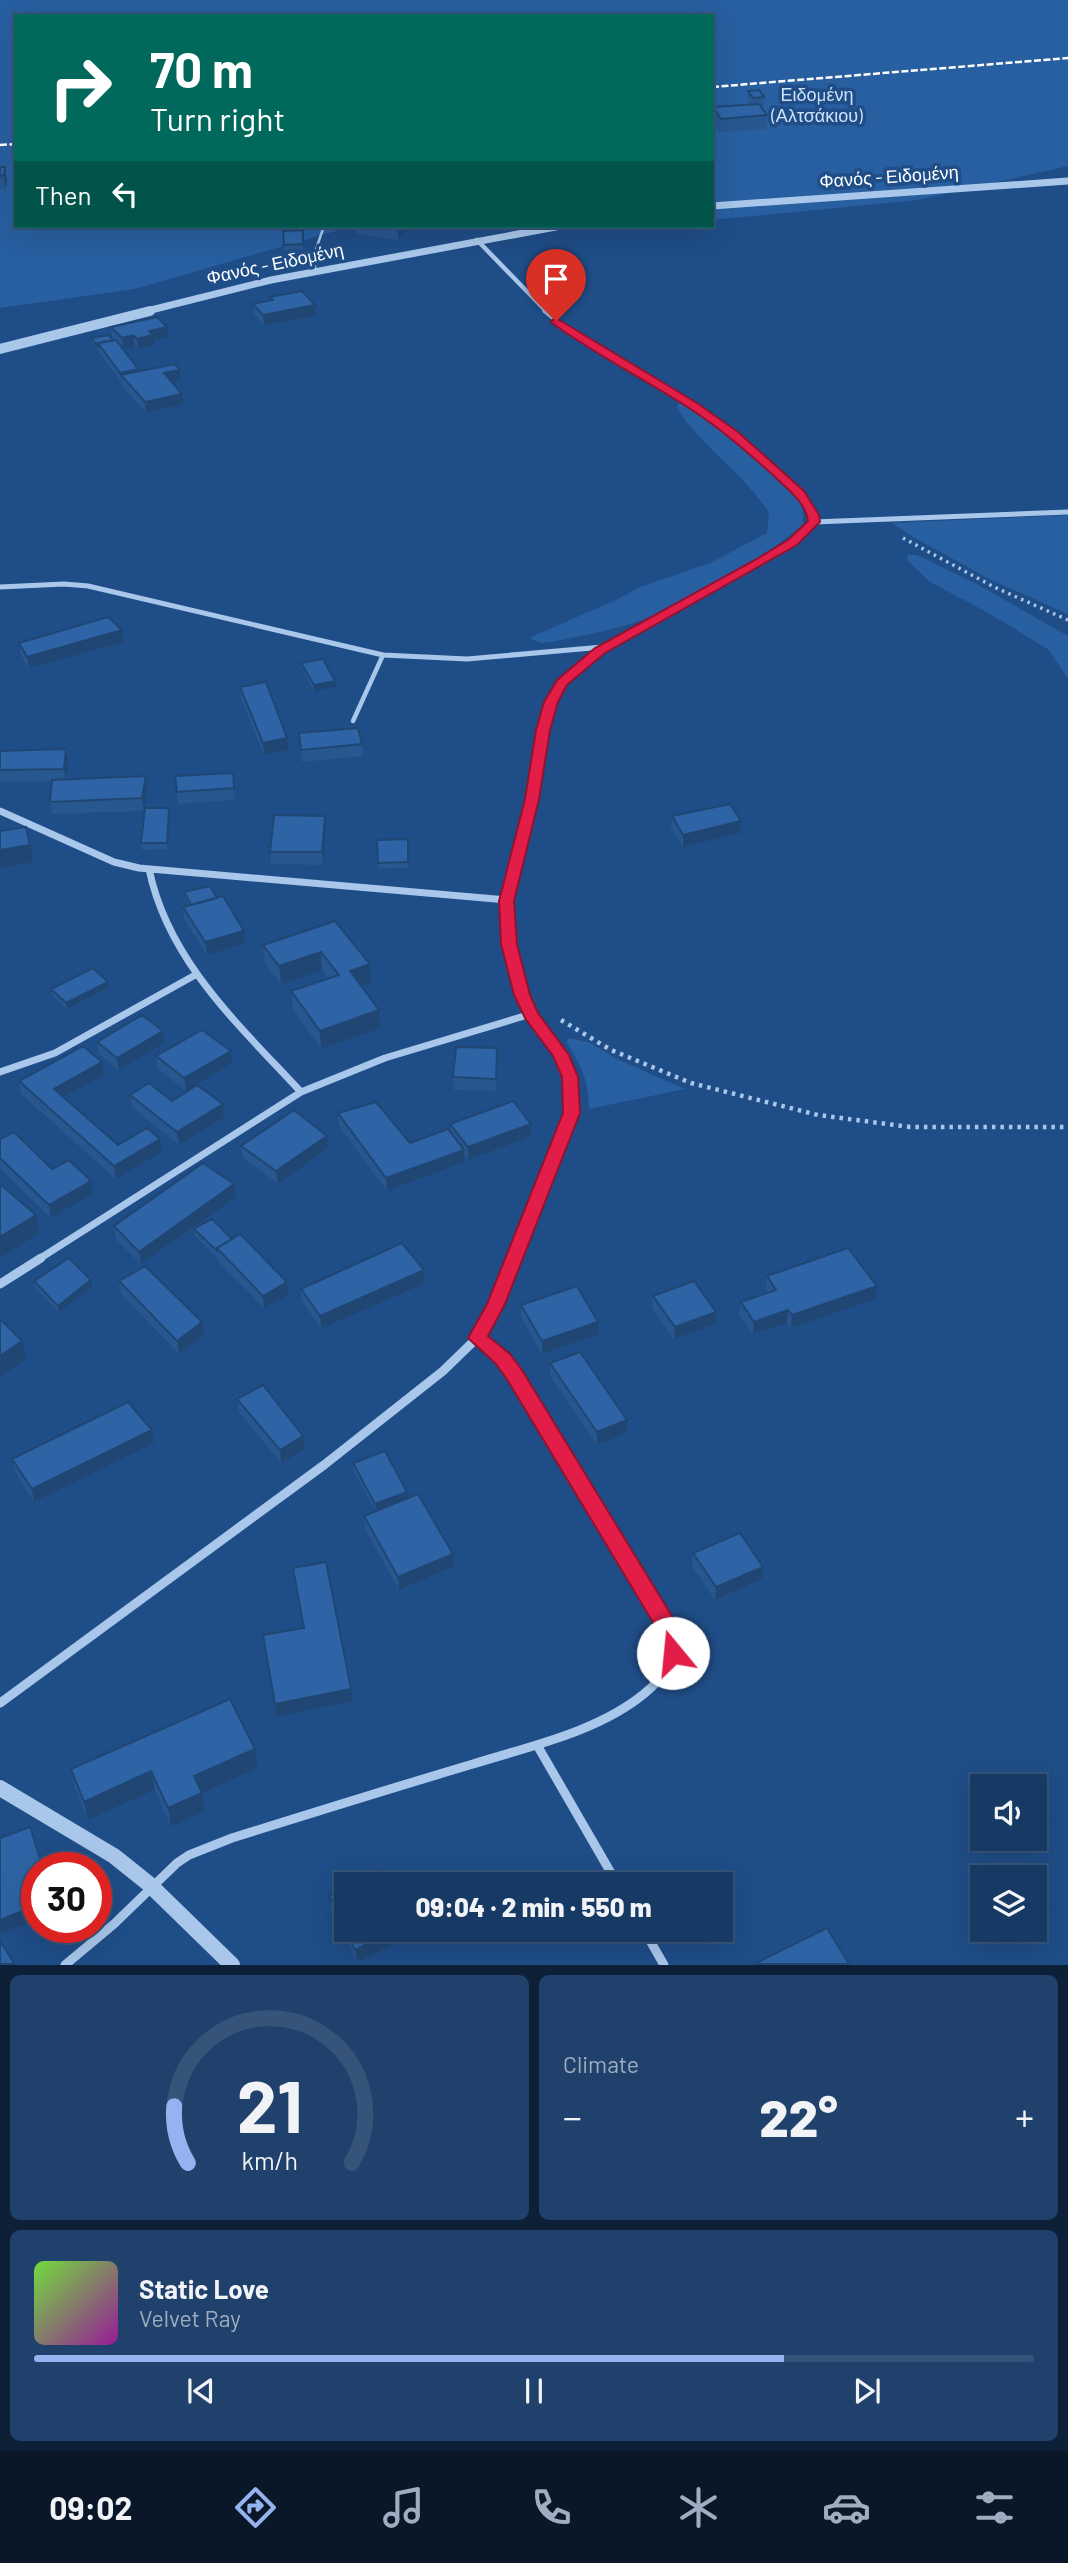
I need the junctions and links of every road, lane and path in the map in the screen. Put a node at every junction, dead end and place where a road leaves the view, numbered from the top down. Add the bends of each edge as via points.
1 (1068, 181) edge
2 (714, 206) edge
3 (323, 228) edge
4 (549, 228) edge
5 (477, 240) junction
6 (316, 271) junction
7 (0, 349) edge
8 (1068, 512) edge
9 (878, 521) junction
10 (814, 522) junction
11 (0, 587) edge
12 (1068, 620) edge
13 (607, 647) junction
14 (383, 655) junction
15 (353, 721) dead end
16 (0, 811) edge
17 (149, 869) junction
18 (507, 901) junction
19 (197, 974) junction
20 (531, 1014) junction
21 (0, 1072) edge
22 (301, 1093) junction
23 (1068, 1127) edge
24 (0, 1284) edge
25 (477, 1338) junction
26 (0, 1703) edge
27 (537, 1745) junction
28 (0, 1787) edge
29 (610, 1872) edge
30 (151, 1886) junction
31 (651, 1942) edge
32 (65, 1965) edge
33 (232, 1965) edge
34 (664, 1965) edge

1 - 2 street, Φανός - Ειδομένη
3 - 6 lane via 313,258
4 - 5 street, Φανός - Ειδομένη
5 - 6 street, Φανός - Ειδομένη
5 - 10 street via 567,330 693,406 750,447 800,494
6 - 7 street, Φανός - Ειδομένη
8 - 9 street
9 - 10 street
9 - 12 path via 946,563
10 - 13 street via 759,563
11 - 14 street via 88,586
13 - 14 street via 467,659
13 - 18 street via 569,676 551,702
14 - 15 lane
16 - 17 street via 114,862
17 - 18 street
17 - 19 street via 151,893 163,920
18 - 20 street via 514,970
19 - 21 street via 55,1053
19 - 22 street
20 - 22 street via 395,1053
20 - 23 path via 554,1016 611,1050 691,1083 818,1115 910,1127
20 - 25 street via 570,1077 572,1113 496,1304
22 - 24 street
25 - 26 street via 443,1371 324,1465
25 - 27 street via 515,1375 671,1633 673,1653 651,1690 614,1712
27 - 29 street
27 - 30 street via 232,1838 190,1855
28 - 30 street via 114,1856
30 - 32 street
30 - 33 street
31 - 34 street

